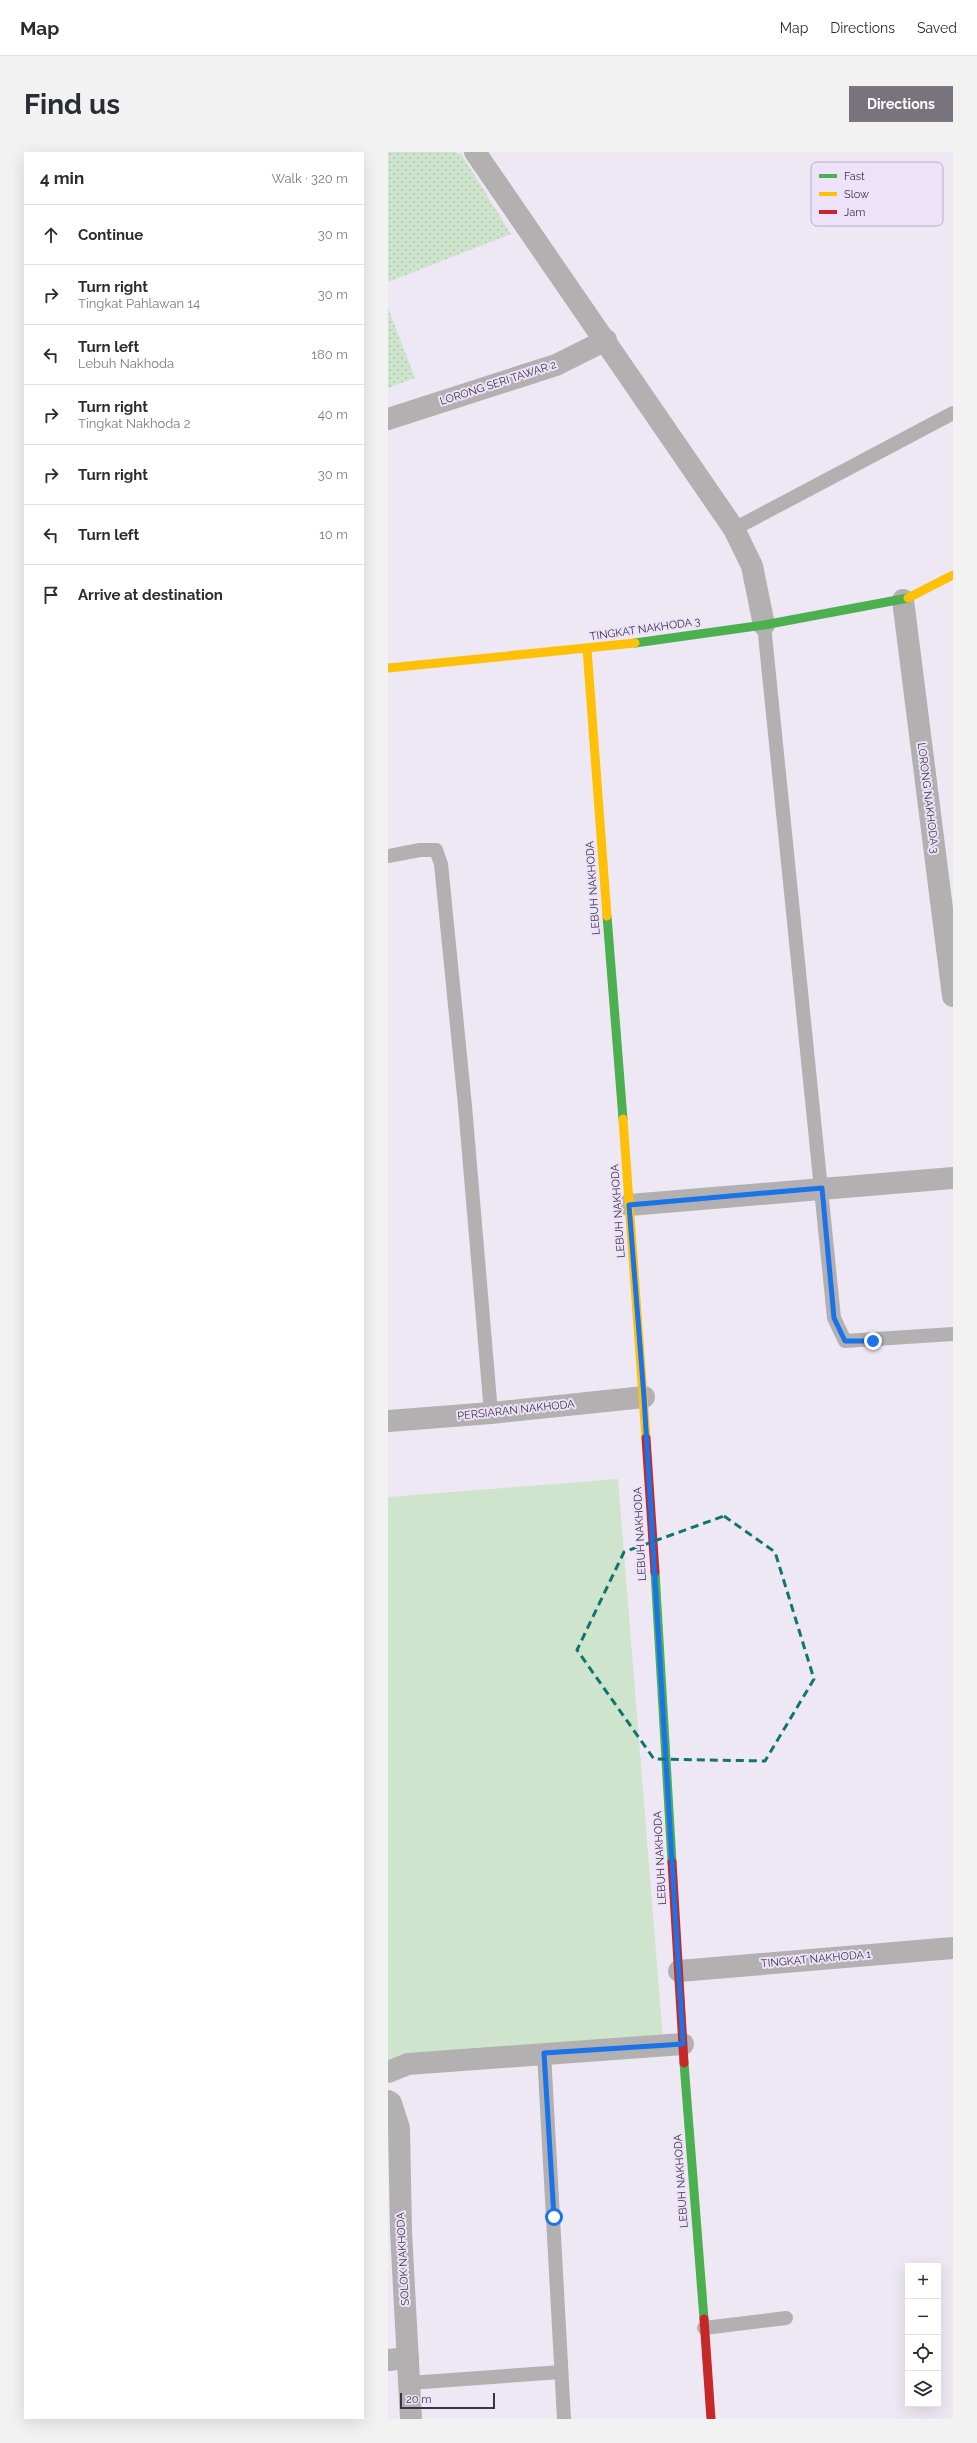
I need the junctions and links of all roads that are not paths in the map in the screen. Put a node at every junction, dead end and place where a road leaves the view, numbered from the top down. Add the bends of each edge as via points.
1 (475, 152) edge
2 (606, 340) junction
3 (953, 413) edge
4 (388, 420) edge
5 (734, 529) junction
6 (953, 575) edge
7 (903, 600) junction
8 (764, 625) junction
9 (587, 649) junction
10 (388, 668) edge
11 (388, 856) edge
12 (953, 996) edge
13 (953, 1178) edge
14 (822, 1188) junction
15 (629, 1205) junction
16 (953, 1334) edge
17 (644, 1397) junction
18 (491, 1413) junction
19 (388, 1420) edge
20 (953, 1948) edge
21 (679, 1971) junction
22 (683, 2044) junction
23 (544, 2053) junction
24 (388, 2072) edge
25 (388, 2101) edge
26 (786, 2318) dead end
27 (704, 2328) junction
28 (398, 2359) edge
29 (561, 2372) junction
30 (409, 2383) junction
31 (411, 2419) edge
32 (564, 2419) edge
33 (711, 2419) edge

1 - 2 street
2 - 4 street, LORONG SERI TAWAR 2 via 556,365
2 - 5 street
3 - 5 lane
5 - 8 street via 752,566
6 - 7 street, TINGKAT NAKHODA 3
7 - 8 street, TINGKAT NAKHODA 3
7 - 12 street, LORONG NAKHODA 3
8 - 9 street, TINGKAT NAKHODA 3
8 - 14 lane
9 - 10 street, TINGKAT NAKHODA 3
9 - 15 street, LEBUH NAKHODA
11 - 18 lane via 436,850 441,864
13 - 14 street
14 - 15 street
14 - 16 lane via 834,1318 845,1341
15 - 17 street, LEBUH NAKHODA
17 - 18 street, PERSIARAN NAKHODA
17 - 21 street, LEBUH NAKHODA
18 - 19 street, PERSIARAN NAKHODA
20 - 21 street, TINGKAT NAKHODA 1
21 - 22 street, LEBUH NAKHODA
22 - 23 street
22 - 27 street, LEBUH NAKHODA
23 - 24 street via 408,2064
23 - 29 lane
25 - 28 street, SOLOK NAKHODA via 399,2128 401,2231
26 - 27 lane
27 - 33 street, LEBUH NAKHODA
28 - 30 street, SOLOK NAKHODA
29 - 30 lane
29 - 32 lane
30 - 31 street, SOLOK NAKHODA

